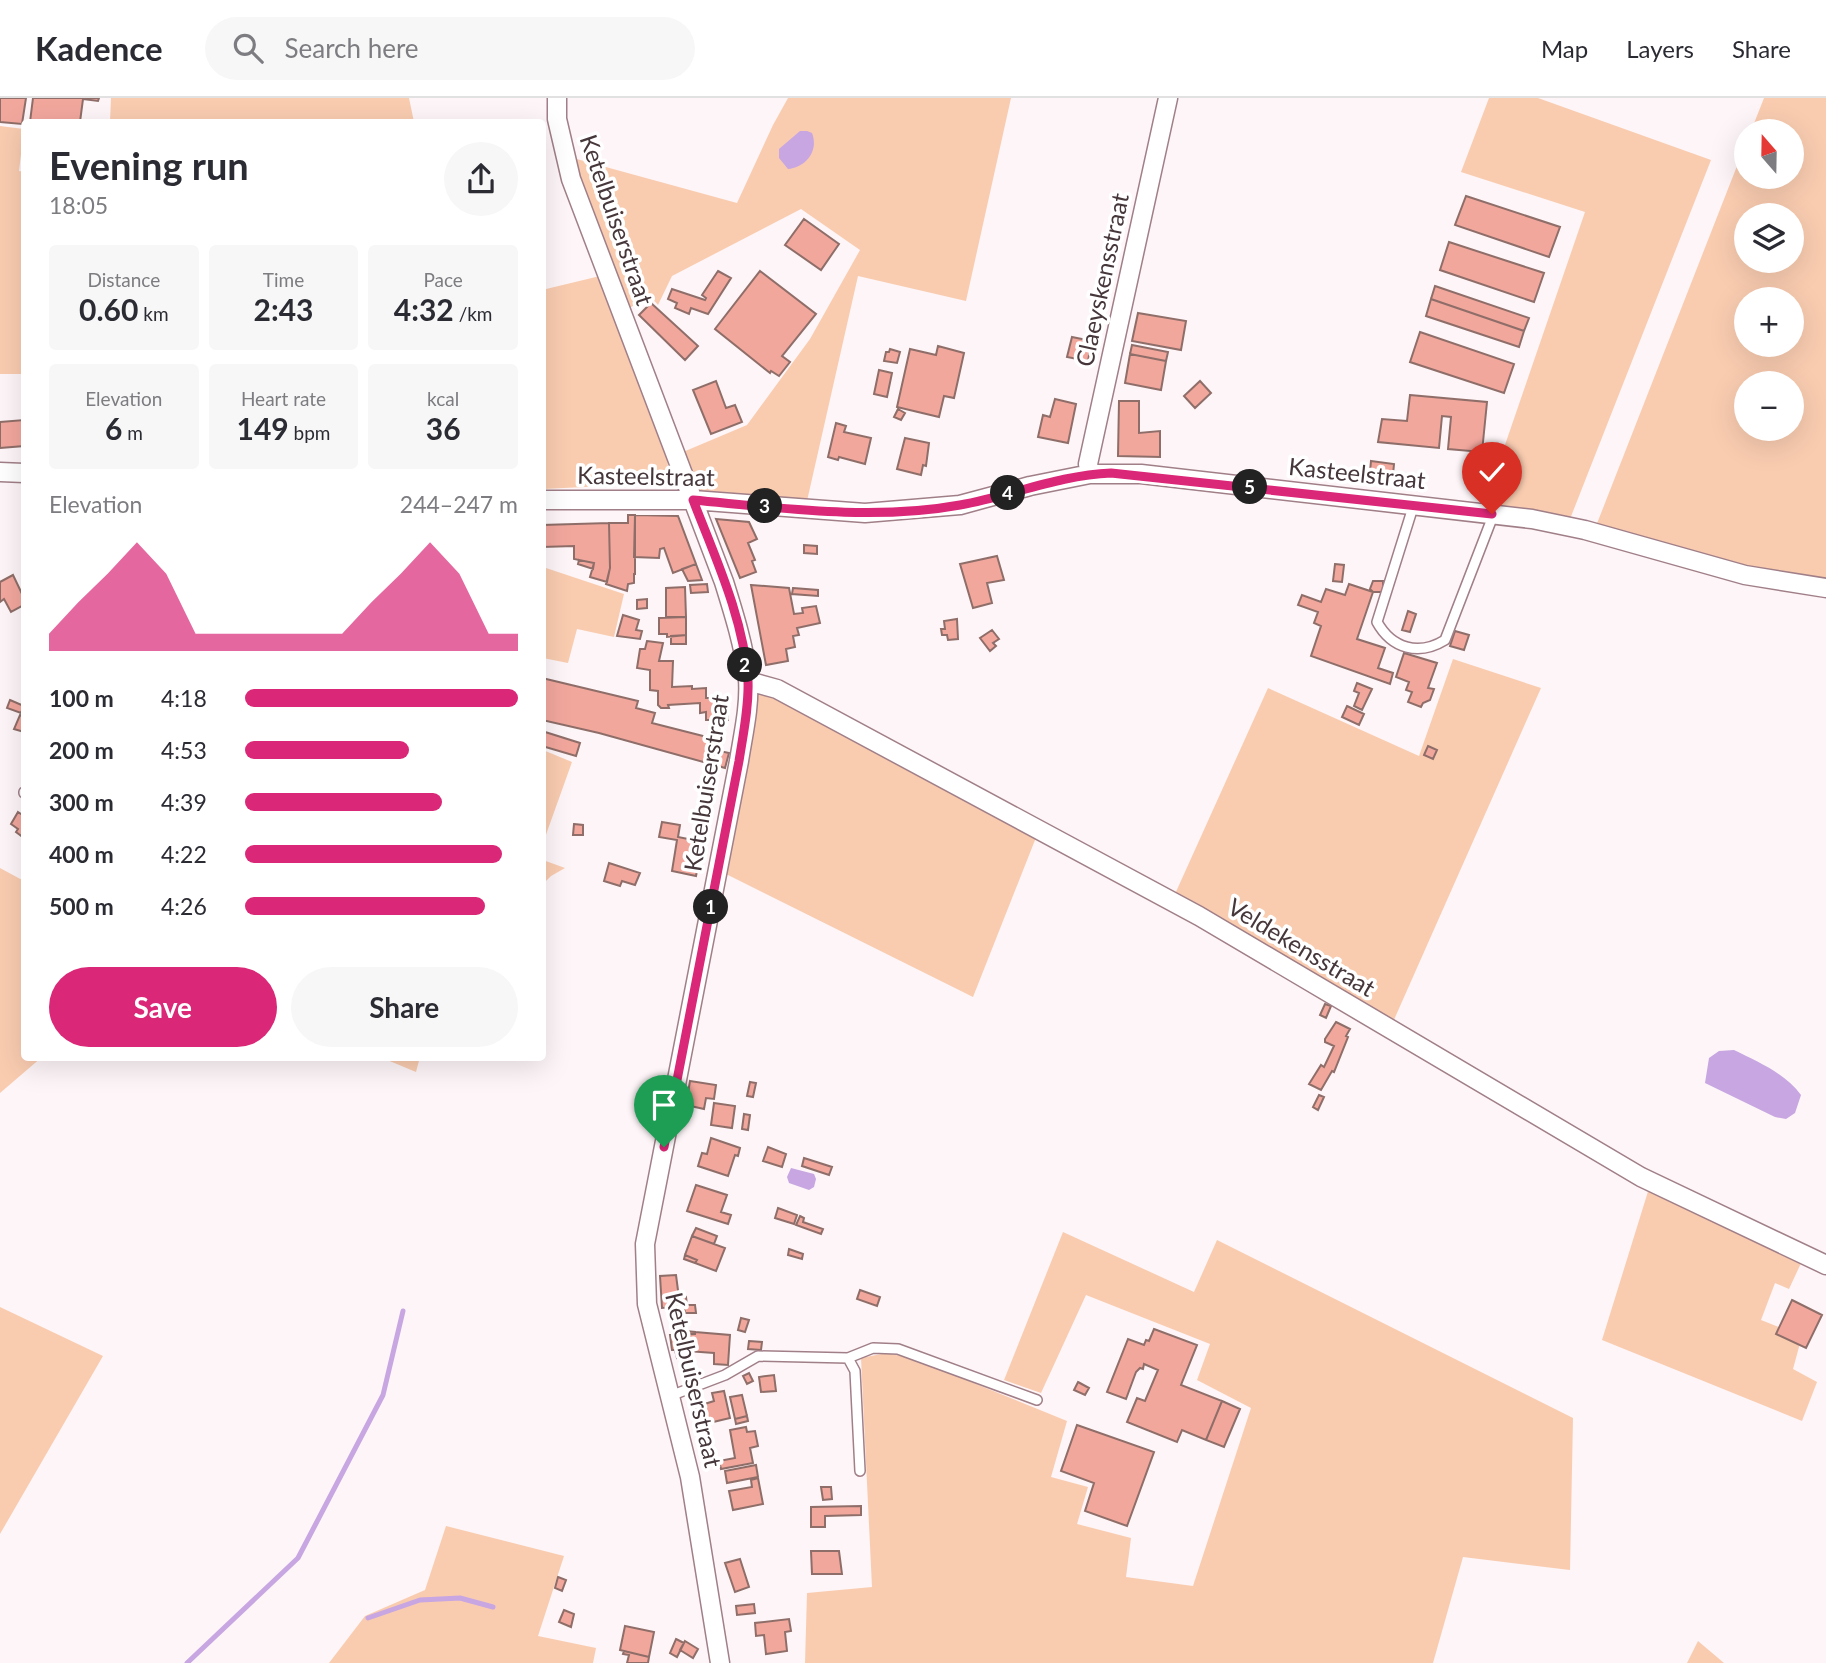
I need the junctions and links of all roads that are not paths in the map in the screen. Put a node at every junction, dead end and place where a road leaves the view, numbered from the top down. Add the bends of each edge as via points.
1 (557, 98) edge
2 (1168, 98) edge
3 (0, 472) edge
4 (21, 472) edge
5 (1090, 474) junction
6 (546, 500) edge
7 (693, 500) junction
8 (1414, 504) junction
9 (1492, 514) junction
10 (1826, 588) edge
11 (748, 681) junction
12 (1826, 1265) edge
13 (848, 1358) junction
14 (670, 1395) junction
15 (1037, 1400) dead end
16 (860, 1472) dead end
17 (720, 1663) edge

1 - 7 street, Ketelbuiserstraat via 571,179
2 - 5 street, Claeyskensstraat via 1088,464
3 - 4 street
5 - 7 street, Kasteelstraat via 960,505 900,511 865,513
5 - 8 street, Kasteelstraat via 1141,474
6 - 7 street, Kasteelstraat
7 - 11 street, Ketelbuiserstraat via 739,628
8 - 9 street, Kasteelstraat
8 - 9 lane via 1377,622 1392,642 1408,649 1434,647 1445,640
9 - 10 street, Kasteelstraat via 1585,530 1745,575
11 - 12 street, Veldekensstraat via 777,690 1199,916 1641,1177
11 - 14 street, Ketelbuiserstraat via 739,761 645,1244 647,1304
13 - 14 lane via 758,1356
13 - 15 lane via 873,1349 898,1349
13 - 16 lane via 855,1371
14 - 17 street, Ketelbuiserstraat via 690,1476

